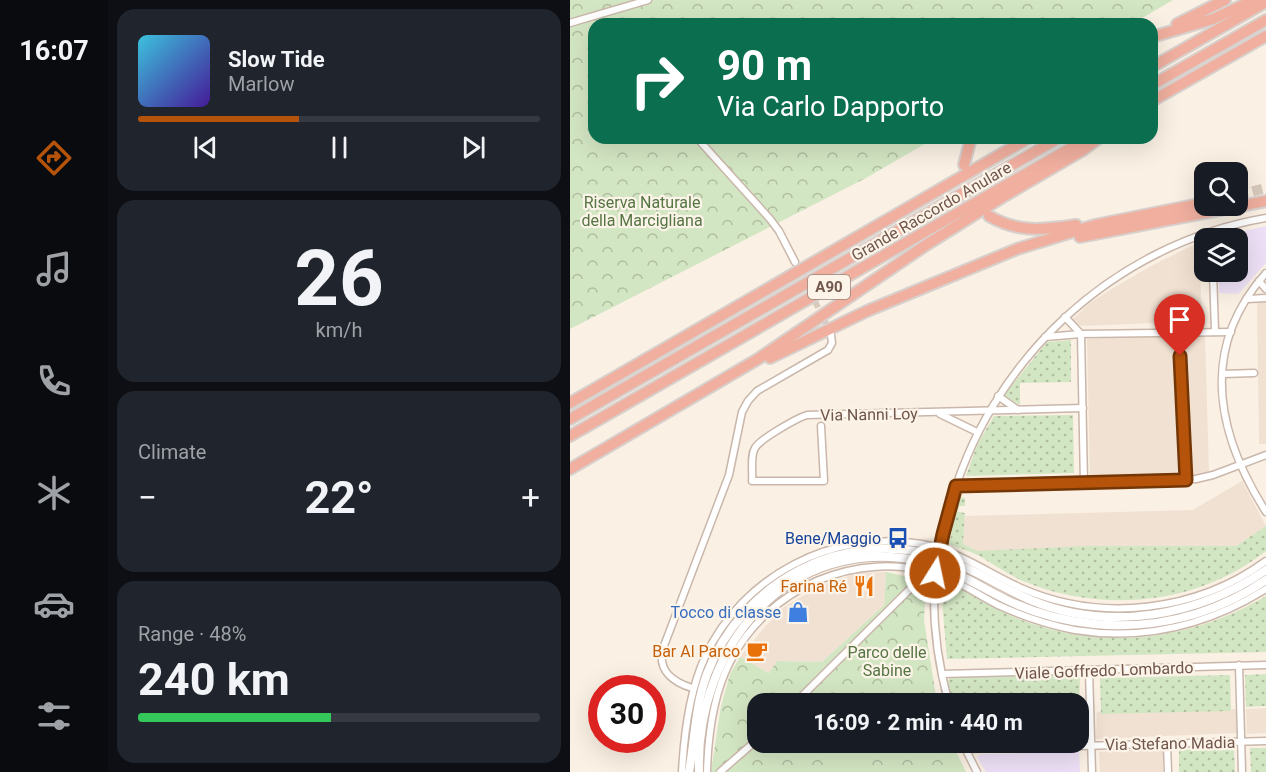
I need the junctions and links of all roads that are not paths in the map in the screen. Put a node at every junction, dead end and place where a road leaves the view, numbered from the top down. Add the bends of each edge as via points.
1 (635, 0) edge
2 (648, 0) edge
3 (1225, 0) edge
4 (1254, 0) edge
5 (1266, 2) edge
6 (630, 6) junction
7 (588, 18) edge
8 (589, 18) edge
9 (1266, 20) edge
10 (570, 23) edge
11 (1158, 32) edge
12 (1158, 33) edge
13 (1266, 36) edge
14 (1158, 64) edge
15 (1158, 81) edge
16 (1158, 98) edge
17 (702, 144) edge
18 (969, 144) edge
19 (1019, 144) edge
20 (1049, 144) edge
21 (1078, 144) edge
22 (1091, 144) edge
23 (964, 165) dead end
24 (1266, 201) edge
25 (1194, 204) edge
26 (1156, 212) junction
27 (989, 216) dead end
28 (1266, 219) edge
29 (1235, 228) edge
30 (1194, 240) edge
31 (795, 262) tunnel mouth
32 (1266, 273) edge
33 (956, 274) junction
34 (1259, 281) junction
35 (1213, 282) edge
36 (1266, 289) edge
37 (1247, 298) junction
38 (1266, 298) edge
39 (1065, 317) junction
40 (1215, 331) junction
41 (1179, 332) junction
42 (1231, 332) junction
43 (1081, 334) junction
44 (831, 335) dead end
45 (1045, 337) junction
46 (1254, 373) dead end
47 (1223, 374) junction
48 (724, 380) junction
49 (998, 396) junction
50 (570, 401) edge
51 (1083, 408) junction
52 (989, 411) junction
53 (1018, 411) junction
54 (938, 412) junction
55 (570, 419) edge
56 (821, 426) dead end
57 (977, 432) junction
58 (570, 436) edge
59 (1266, 455) edge
60 (1240, 465) junction
61 (570, 468) edge
62 (1186, 480) junction
63 (1084, 484) junction
64 (956, 486) junction
65 (1266, 512) edge
66 (939, 553) junction
67 (843, 554) junction
68 (1266, 561) edge
69 (936, 569) junction
70 (1266, 570) edge
71 (848, 571) junction
72 (924, 575) dead end
73 (1266, 580) edge
74 (1220, 588) junction
75 (1024, 589) junction
76 (1266, 590) edge
77 (1028, 599) junction
78 (1218, 601) junction
79 (1027, 608) junction
80 (1229, 609) junction
81 (1012, 611) junction
82 (1239, 665) junction
83 (1266, 665) edge
84 (1089, 671) junction
85 (942, 674) junction
86 (692, 688) dead end
87 (805, 693) edge
88 (946, 693) edge
89 (1242, 741) junction
90 (1266, 741) edge
91 (1167, 744) junction
92 (1091, 745) junction
93 (747, 749) edge
94 (968, 753) edge
95 (682, 772) edge
96 (689, 772) edge
97 (699, 772) edge
98 (707, 772) edge
99 (720, 772) edge
100 (977, 772) edge
101 (1092, 772) edge
102 (1168, 772) edge
103 (1242, 772) edge

1 - 6 street
2 - 6 street
3 - 11 highway
4 - 12 highway via 1213,19
5 - 14 highway
6 - 8 street
7 - 10 street
9 - 15 highway
13 - 16 highway
17 - 31 street via 770,219
18 - 23 highway
19 - 50 highway, Grande Raccordo Anulare
20 - 55 highway, Grande Raccordo Anulare / A90
21 - 58 highway, Grande Raccordo Anulare / A90
22 - 48 highway via 926,244
24 - 33 highway via 1087,235
25 - 26 highway
26 - 27 highway via 1034,230
26 - 33 highway via 1062,234
28 - 29 street
30 - 39 street via 1129,268
32 - 34 street
33 - 48 highway via 867,311
34 - 36 street
34 - 37 street
35 - 40 street
37 - 38 street
37 - 42 street
39 - 43 street
39 - 45 street
40 - 41 street
40 - 42 street
41 - 43 street
41 - 62 street
42 - 47 street
43 - 45 street
43 - 51 street
44 - 86 street via 828,350 757,391 742,412 729,475 662,651 668,675
45 - 49 street
46 - 47 street
47 - 60 street via 1225,419
48 - 61 highway
49 - 52 street
49 - 53 street
51 - 53 street, Via Nanni Loy
51 - 63 street
52 - 53 street, Via Nanni Loy
52 - 54 street, Via Nanni Loy
52 - 57 street
54 - 56 street, Via Nanni Loy via 802,417 757,446 752,481 825,481
54 - 57 street, Via Nanni Loy
57 - 64 street
59 - 60 street
60 - 62 street
60 - 65 street
62 - 63 street
63 - 64 street
64 - 66 street
66 - 67 street via 868,550
66 - 69 street
66 - 75 street via 956,555
66 - 77 street
67 - 69 street via 912,560
67 - 71 street
67 - 95 street via 805,558 774,575 722,627 696,682
67 - 96 street via 809,565 782,580 734,624 713,659 702,690
67 - 97 street via 785,588 760,607 737,634 710,692
68 - 74 street
69 - 71 street via 887,566
69 - 79 street via 965,577
69 - 81 street
69 - 85 street via 934,620
70 - 78 street
71 - 98 street via 802,586 776,605 745,638 729,663 718,694
72 - 87 street
73 - 78 street
74 - 75 street via 1176,602 1116,609 1064,603
74 - 78 street
75 - 77 street
76 - 80 street
77 - 78 street via 1073,612 1111,617 1165,613
78 - 79 street via 1203,612 1152,624 1075,622
78 - 80 street
79 - 81 street
80 - 81 street via 1167,630 1118,633 1061,627
82 - 83 street, Viale Goffredo Lombardo
82 - 84 street, Viale Goffredo Lombardo
82 - 89 street
84 - 85 street, Viale Goffredo Lombardo
84 - 92 street
85 - 88 street
89 - 90 street, Via Stefano Madia
89 - 91 street, Via Stefano Madia
89 - 103 street
91 - 92 street, Via Stefano Madia
91 - 102 street
92 - 101 street
93 - 99 street
94 - 100 street

